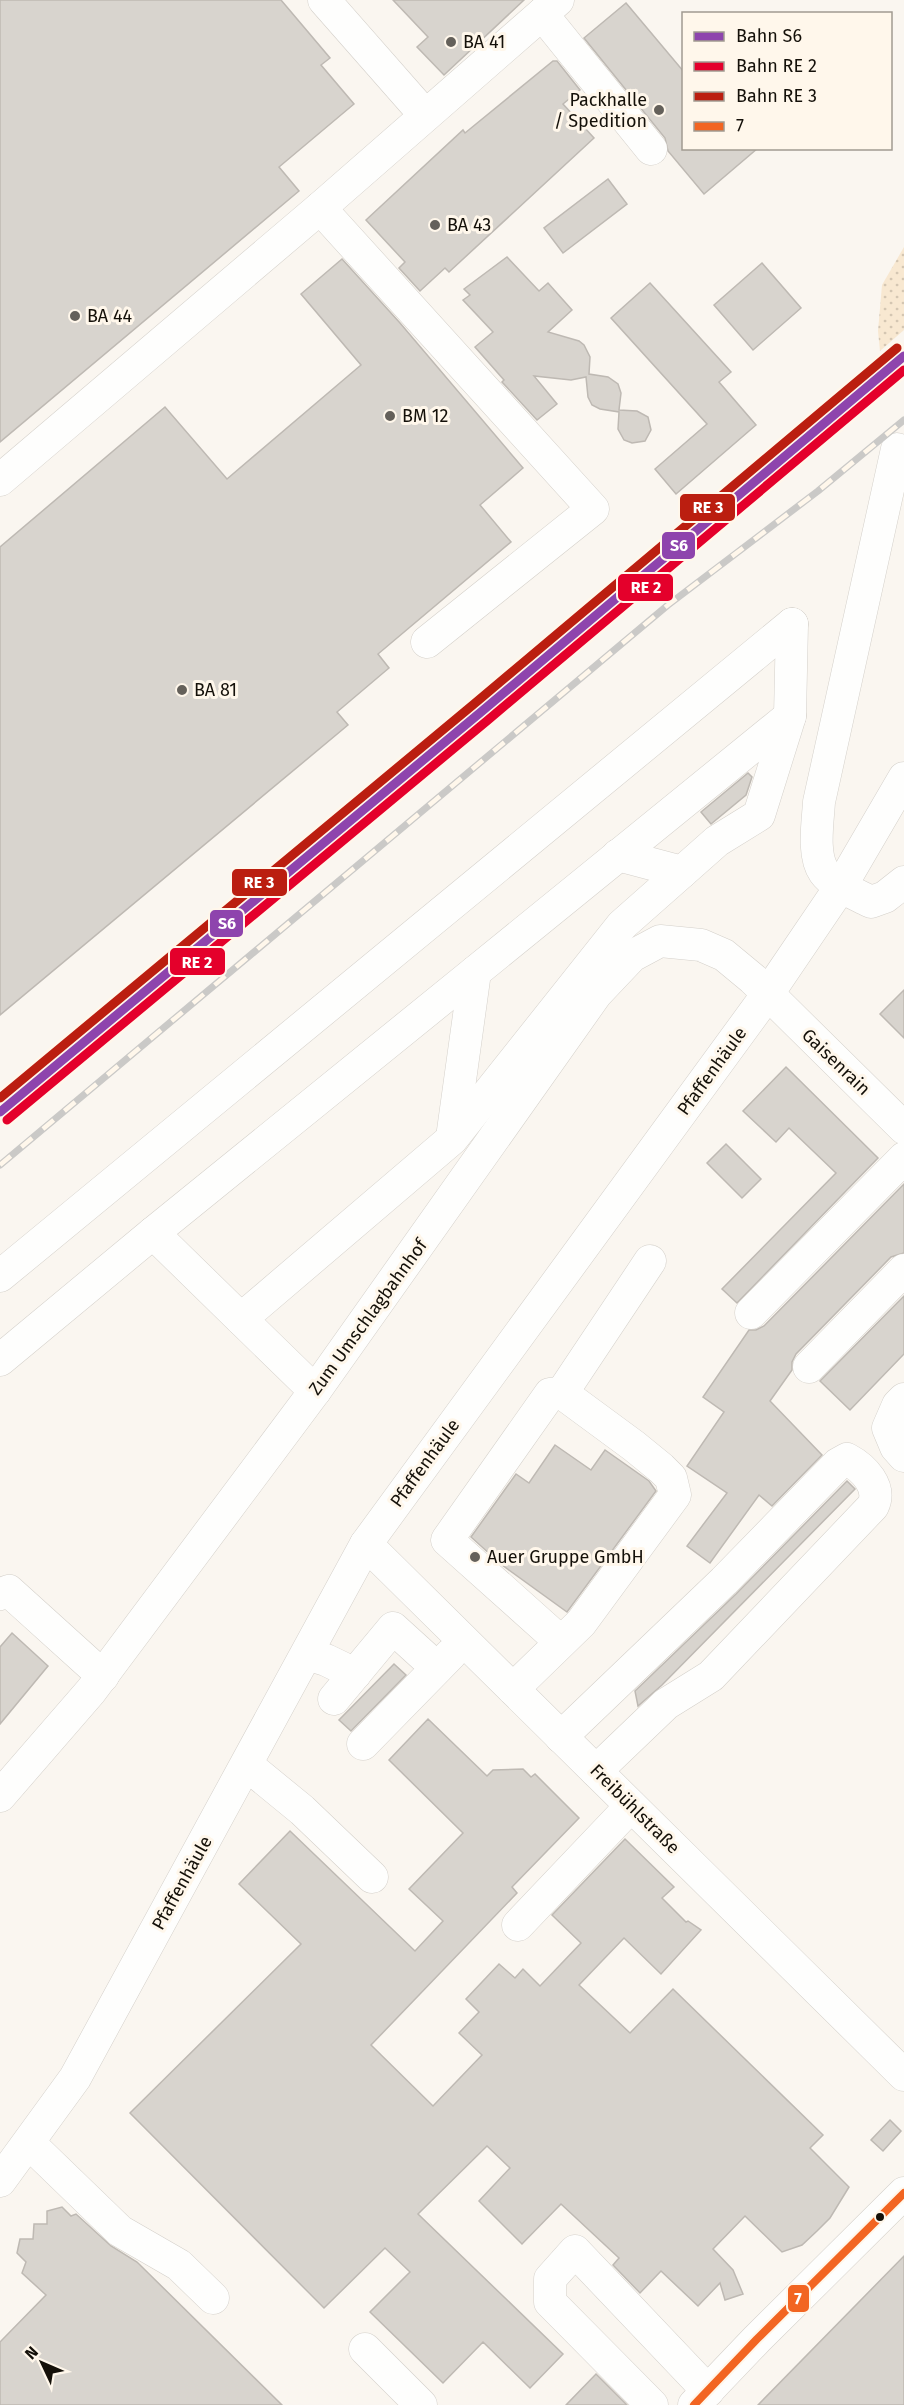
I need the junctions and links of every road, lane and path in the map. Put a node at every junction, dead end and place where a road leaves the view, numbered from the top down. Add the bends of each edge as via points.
1 (324, 0) edge
2 (550, 7) edge
3 (425, 115) junction
4 (651, 149) dead end
5 (320, 208) junction
6 (897, 449) dead end
7 (0, 480) edge
8 (427, 642) dead end
9 (790, 716) junction
10 (904, 778) edge
11 (618, 855) junction
12 (682, 872) junction
13 (904, 882) edge
14 (841, 886) junction
15 (475, 972) junction
16 (767, 995) junction
17 (904, 1128) edge
18 (452, 1139) junction
19 (904, 1158) edge
20 (153, 1233) junction
21 (650, 1261) dead end
22 (904, 1270) edge
23 (0, 1276) edge
24 (751, 1313) dead end
25 (241, 1319) junction
26 (0, 1360) edge
27 (809, 1368) dead end
28 (315, 1391) junction
29 (562, 1393) junction
30 (904, 1399) edge
31 (904, 1456) edge
32 (366, 1544) junction
33 (0, 1594) edge
34 (464, 1640) junction
35 (561, 1642) junction
36 (307, 1654) junction
37 (437, 1668) junction
38 (355, 1674) junction
39 (103, 1676) junction
40 (513, 1689) junction
41 (334, 1699) dead end
42 (600, 1700) junction
43 (633, 1736) junction
44 (561, 1737) junction
45 (363, 1744) dead end
46 (247, 1765) junction
47 (596, 1771) junction
48 (0, 1796) edge
49 (631, 1806) junction
50 (372, 1877) dead end
51 (518, 1925) dead end
52 (904, 2075) edge
53 (29, 2143) junction
54 (0, 2181) edge
55 (904, 2193) edge
56 (213, 2298) dead end
57 (365, 2349) dead end
58 (701, 2398) edge
59 (421, 2405) edge
60 (652, 2405) edge

1 - 3 street
2 - 3 street
2 - 4 street
3 - 5 street
5 - 7 street
5 - 8 street via 593,509
6 - 14 street via 819,802 816,848 823,871
9 - 11 street
9 - 12 street via 759,815 717,841
9 - 23 street via 792,624
10 - 14 street, Pfaffenhäule
11 - 12 street
11 - 15 street
12 - 18 street via 622,925
13 - 14 street via 871,902
14 - 16 street, Pfaffenhäule
15 - 18 street
15 - 20 street
16 - 17 street, Gaisenrain
16 - 28 street, Zum Umschlagbahnhof via 724,955 701,945 660,941 632,956 596,994
16 - 32 street, Pfaffenhäule
18 - 25 street
19 - 24 street
20 - 25 street
20 - 26 street
21 - 29 street
22 - 27 street
25 - 28 street
28 - 39 street, Zum Umschlagbahnhof
29 - 35 street via 661,1468 671,1478 675,1495 581,1623
29 - 35 street via 550,1394 447,1540
30 - 31 street via 888,1428
32 - 34 street, Freibühlstraße
32 - 36 street, Pfaffenhäule
33 - 39 street via 9,1590
34 - 37 street
34 - 40 street, Freibühlstraße
35 - 40 street
36 - 38 street
36 - 46 street, Pfaffenhäule
37 - 38 street via 393,1628
37 - 45 street
38 - 41 street
39 - 48 street, Zum Umschlagbahnhof
40 - 44 street, Freibühlstraße
42 - 43 street
42 - 43 street via 842,1460 850,1461 874,1483 877,1494 873,1506 821,1562 711,1676 666,1704
42 - 44 street
43 - 47 street
44 - 47 street, Freibühlstraße
46 - 50 street via 302,1810
46 - 53 street, Pfaffenhäule via 75,2078
47 - 49 street, Freibühlstraße
49 - 51 street
49 - 52 street, Freibühlstraße
53 - 54 street, Pfaffenhäule
53 - 56 street via 120,2231 179,2265
55 - 58 street
57 - 59 street
58 - 60 street via 575,2252 550,2280 550,2302

